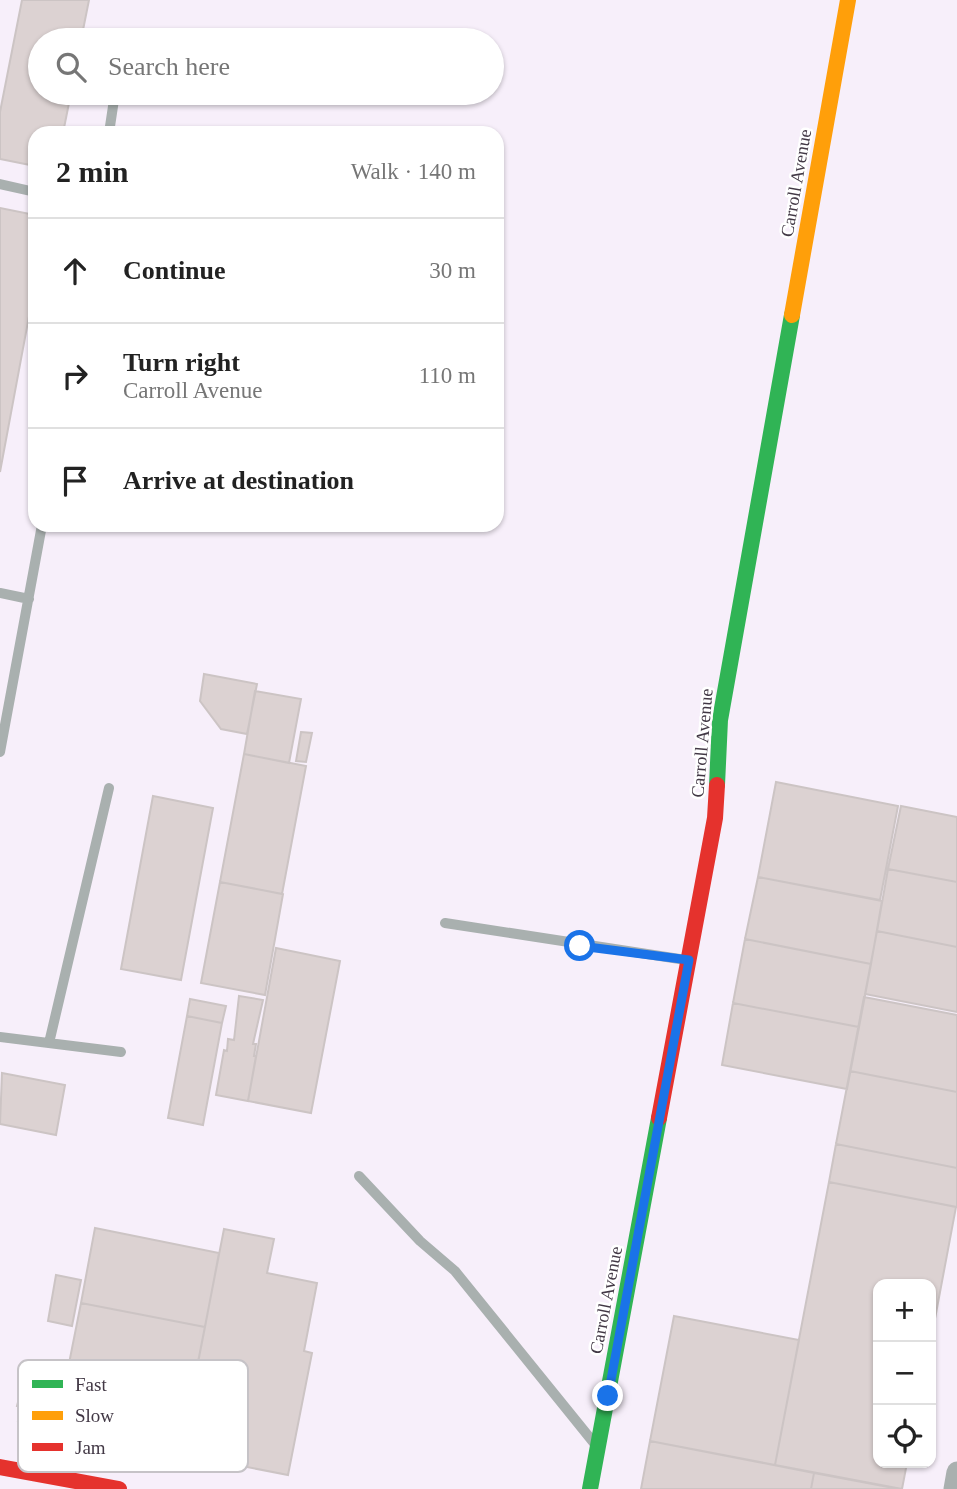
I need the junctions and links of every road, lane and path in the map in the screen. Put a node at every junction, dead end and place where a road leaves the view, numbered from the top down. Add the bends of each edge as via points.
1 (848, 0) edge
2 (113, 105) edge
3 (110, 126) edge
4 (0, 184) edge
5 (28, 190) edge
6 (41, 532) edge
7 (0, 593) edge
8 (29, 599) junction
9 (0, 752) edge
10 (110, 788) dead end
11 (445, 923) dead end
12 (689, 960) junction
13 (0, 1037) edge
14 (49, 1043) junction
15 (121, 1052) dead end
16 (359, 1176) dead end
17 (598, 1448) junction
18 (0, 1466) edge
19 (18, 1469) edge
20 (31, 1472) edge
21 (957, 1472) edge
22 (119, 1489) edge
23 (590, 1489) edge
24 (954, 1489) edge

1 - 12 street, Carroll Avenue via 720,720 716,818
2 - 3 lane
4 - 5 lane
6 - 8 lane
7 - 8 lane
8 - 9 lane
10 - 14 lane
11 - 12 lane
12 - 17 street, Carroll Avenue
13 - 14 lane
14 - 15 lane
16 - 17 lane via 419,1241 455,1271
17 - 23 street, Carroll Avenue
18 - 19 street
20 - 22 street
21 - 24 street

